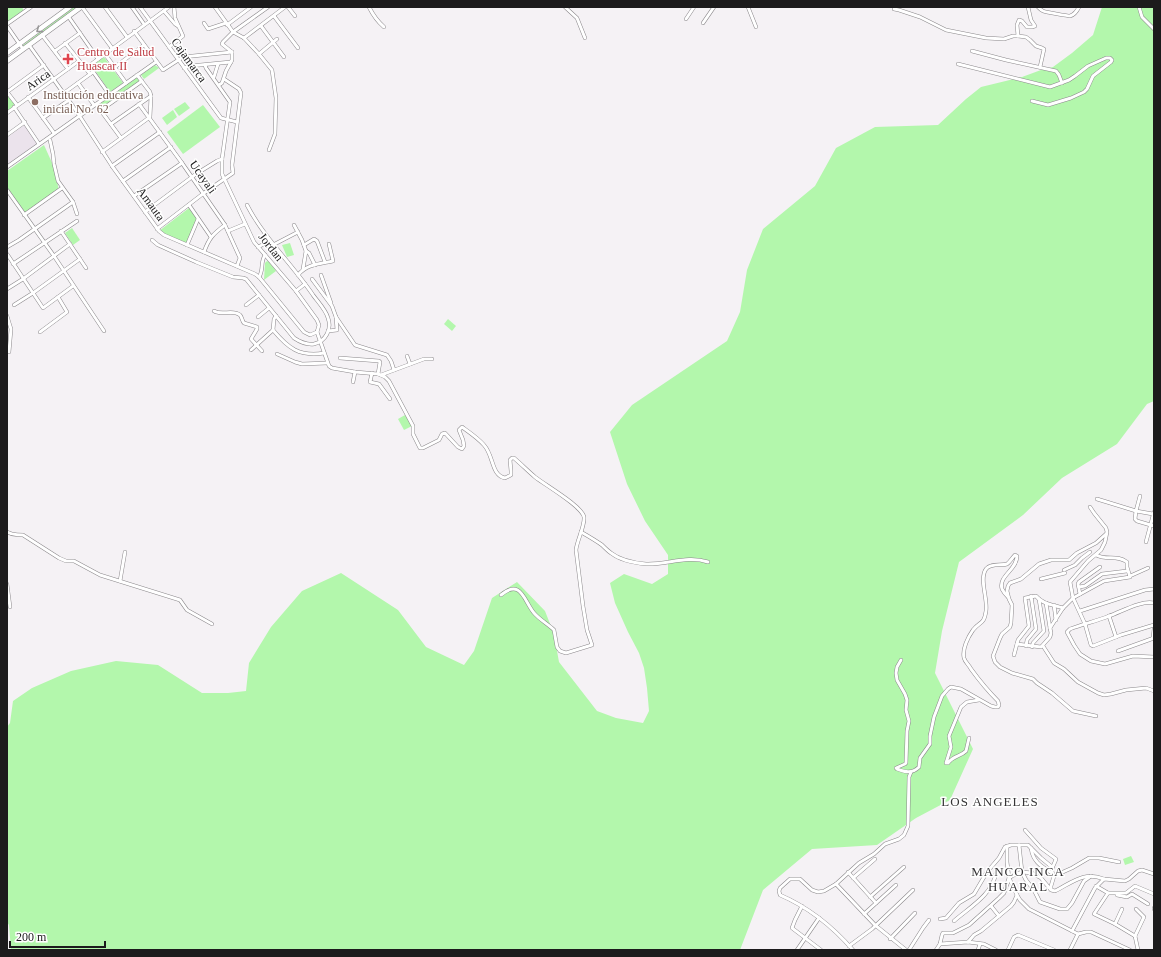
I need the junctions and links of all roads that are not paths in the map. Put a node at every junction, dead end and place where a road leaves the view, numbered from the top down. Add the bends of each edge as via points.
1 (23, 7) edge
2 (31, 7) edge
3 (81, 7) edge
4 (105, 7) edge
5 (132, 7) edge
6 (140, 7) edge
7 (169, 7) edge
8 (174, 7) edge
9 (215, 7) edge
10 (251, 7) edge
11 (268, 7) edge
12 (286, 7) edge
13 (369, 7) edge
14 (565, 7) edge
15 (694, 7) edge
16 (714, 7) edge
17 (748, 7) edge
18 (1028, 7) edge
19 (1038, 7) edge
20 (1079, 7) edge
21 (1139, 7) edge
22 (67, 8) edge
23 (894, 9) dead end
24 (26, 11) junction
25 (164, 11) junction
26 (68, 16) junction
27 (274, 16) junction
28 (295, 16) dead end
29 (686, 20) dead end
30 (150, 21) junction
31 (204, 23) dead end
32 (703, 23) dead end
33 (144, 24) junction
34 (227, 24) junction
35 (7, 25) edge
36 (178, 26) junction
37 (261, 26) junction
38 (384, 26) dead end
39 (756, 27) dead end
40 (1154, 29) edge
41 (134, 31) junction
42 (233, 32) junction
43 (80, 33) junction
44 (42, 35) junction
45 (1018, 36) junction
46 (127, 37) junction
47 (244, 38) junction
48 (585, 38) dead end
49 (276, 39) dead end
50 (273, 42) junction
51 (65, 43) junction
52 (19, 44) junction
53 (29, 45) junction
54 (144, 45) junction
55 (169, 47) junction
56 (112, 48) junction
57 (298, 48) dead end
58 (23, 49) junction
59 (55, 51) junction
60 (972, 51) dead end
61 (232, 52) junction
62 (7, 53) edge
63 (105, 54) junction
64 (260, 54) junction
65 (284, 57) dead end
66 (98, 59) junction
67 (178, 60) junction
68 (7, 61) edge
69 (79, 61) junction
70 (156, 62) junction
71 (231, 62) junction
72 (218, 64) junction
73 (958, 64) dead end
74 (44, 65) junction
75 (205, 65) junction
76 (87, 67) junction
77 (115, 67) junction
78 (184, 68) junction
79 (1040, 68) junction
80 (68, 69) junction
81 (92, 73) junction
82 (137, 75) junction
83 (214, 78) junction
84 (54, 79) junction
85 (224, 79) junction
86 (142, 81) junction
87 (78, 82) junction
88 (126, 83) junction
89 (1062, 83) junction
90 (220, 85) junction
91 (7, 92) edge
92 (64, 93) junction
93 (110, 94) junction
94 (151, 96) junction
95 (28, 97) junction
96 (69, 100) junction
97 (1032, 101) dead end
98 (95, 104) junction
99 (139, 104) junction
100 (16, 106) junction
101 (101, 110) junction
102 (7, 113) edge
103 (79, 116) junction
104 (43, 118) junction
105 (150, 118) junction
106 (227, 121) junction
107 (25, 122) junction
108 (237, 122) junction
109 (111, 124) junction
110 (160, 132) junction
111 (54, 134) junction
112 (7, 135) edge
113 (121, 138) junction
114 (50, 140) dead end
115 (40, 144) junction
116 (171, 147) junction
117 (269, 150) dead end
118 (102, 152) junction
119 (222, 159) junction
120 (182, 163) junction
121 (112, 166) junction
122 (7, 167) edge
123 (192, 177) junction
124 (224, 179) junction
125 (123, 181) junction
126 (62, 188) junction
127 (7, 190) edge
128 (204, 193) junction
129 (134, 196) junction
130 (73, 202) junction
131 (188, 205) junction
132 (247, 205) dead end
133 (145, 212) junction
134 (77, 214) dead end
135 (24, 215) junction
136 (198, 219) junction
137 (77, 221) dead end
138 (245, 224) junction
139 (294, 225) dead end
140 (226, 226) junction
141 (34, 229) junction
142 (157, 229) junction
143 (61, 231) junction
144 (228, 231) junction
145 (298, 232) junction
146 (211, 237) junction
147 (152, 240) dead end
148 (270, 241) junction
149 (44, 242) junction
150 (70, 244) junction
151 (329, 244) dead end
152 (188, 245) junction
153 (273, 245) junction
154 (304, 245) junction
155 (7, 247) edge
156 (258, 247) junction
157 (306, 251) junction
158 (204, 252) junction
159 (7, 254) edge
160 (265, 255) junction
161 (54, 256) junction
162 (80, 259) junction
163 (325, 262) junction
164 (13, 264) junction
165 (315, 264) junction
166 (237, 266) junction
167 (86, 268) dead end
168 (303, 268) junction
169 (63, 270) junction
170 (298, 275) junction
171 (321, 275) dead end
172 (259, 277) junction
173 (23, 279) junction
174 (312, 279) dead end
175 (306, 284) junction
176 (73, 286) junction
177 (7, 290) edge
178 (296, 291) junction
179 (33, 293) junction
180 (259, 295) junction
181 (58, 297) junction
182 (331, 304) junction
183 (14, 305) dead end
184 (246, 305) dead end
185 (269, 308) junction
186 (214, 311) dead end
187 (7, 316) edge
188 (276, 316) junction
189 (258, 317) dead end
190 (336, 317) junction
191 (273, 330) junction
192 (104, 331) dead end
193 (328, 331) junction
194 (40, 332) dead end
195 (318, 332) junction
196 (321, 341) junction
197 (256, 345) junction
198 (251, 350) dead end
199 (262, 351) dead end
200 (9, 352) dead end
201 (324, 352) junction
202 (277, 354) dead end
203 (407, 356) dead end
204 (340, 358) dead end
205 (432, 359) dead end
206 (327, 363) junction
207 (410, 364) junction
208 (394, 370) junction
209 (355, 372) junction
210 (372, 373) junction
211 (380, 374) junction
212 (353, 382) dead end
213 (390, 399) dead end
214 (1140, 496) dead end
215 (1097, 498) dead end
216 (1090, 507) dead end
217 (1136, 511) junction
218 (1154, 513) edge
219 (1153, 525) edge
220 (7, 532) edge
221 (581, 532) junction
222 (1106, 534) junction
223 (1148, 534) junction
224 (1154, 536) edge
225 (1146, 542) dead end
226 (125, 552) dead end
227 (1090, 552) dead end
228 (1096, 555) junction
229 (708, 562) dead end
230 (1100, 567) dead end
231 (1148, 568) dead end
232 (1127, 571) junction
233 (1130, 576) junction
234 (1041, 579) dead end
235 (120, 581) junction
236 (7, 584) edge
237 (1079, 587) junction
238 (1154, 589) edge
239 (1080, 594) junction
240 (501, 595) dead end
241 (1031, 596) junction
242 (1008, 597) junction
243 (1073, 598) junction
244 (1039, 599) junction
245 (1046, 603) junction
246 (1154, 603) edge
247 (1054, 605) junction
248 (10, 607) dead end
249 (1063, 608) junction
250 (1080, 611) junction
251 (1110, 616) junction
252 (1056, 620) junction
253 (212, 624) dead end
254 (1086, 624) junction
255 (1154, 625) edge
256 (1050, 628) junction
257 (1154, 629) edge
258 (1116, 637) junction
259 (1153, 638) edge
260 (1017, 644) junction
261 (1026, 646) junction
262 (1043, 646) junction
263 (1032, 647) junction
264 (1118, 651) dead end
265 (1014, 655) dead end
266 (1154, 657) edge
267 (901, 660) dead end
268 (1154, 690) edge
269 (981, 700) junction
270 (1096, 716) dead end
271 (969, 738) dead end
272 (911, 772) junction
273 (1025, 830) dead end
274 (1019, 845) junction
275 (1007, 846) junction
276 (1031, 848) junction
277 (875, 860) dead end
278 (1119, 862) dead end
279 (904, 867) dead end
280 (1052, 867) junction
281 (848, 872) junction
282 (996, 872) dead end
283 (1022, 872) junction
284 (1154, 874) edge
285 (1054, 876) junction
286 (1091, 876) junction
287 (852, 878) junction
288 (1009, 878) junction
289 (1104, 879) junction
290 (836, 884) junction
291 (896, 885) dead end
292 (1096, 886) junction
293 (913, 890) dead end
294 (1051, 890) junction
295 (1110, 893) junction
296 (974, 894) junction
297 (1154, 894) edge
298 (1016, 895) junction
299 (870, 897) junction
300 (982, 899) junction
301 (876, 903) junction
302 (1148, 904) dead end
303 (802, 906) junction
304 (991, 906) junction
305 (1122, 909) dead end
306 (1136, 909) dead end
307 (915, 913) dead end
308 (864, 914) junction
309 (999, 916) junction
310 (819, 918) junction
311 (940, 919) dead end
312 (929, 920) dead end
313 (954, 921) dead end
314 (1115, 924) junction
315 (875, 926) junction
316 (1072, 931) junction
317 (1078, 934) junction
318 (1135, 936) junction
319 (805, 938) junction
320 (890, 939) junction
321 (968, 942) junction
322 (940, 944) junction
323 (980, 944) junction
324 (849, 946) junction
325 (797, 950) edge
326 (821, 950) edge
327 (853, 950) edge
328 (906, 950) edge
329 (909, 950) edge
330 (936, 950) edge
331 (978, 950) edge
332 (996, 950) edge
333 (1008, 950) edge
334 (1054, 950) edge
335 (1070, 950) edge
336 (1130, 950) edge
337 (1138, 950) edge

1 - 24 street
2 - 24 street
3 - 26 street
3 - 56 street
4 - 46 street
5 - 33 street
6 - 30 street, Cajamarca
7 - 25 street
8 - 36 street
9 - 34 street
10 - 34 street
11 - 42 street
12 - 27 street
12 - 28 street
13 - 38 street via 377,21
14 - 48 street via 577,18
15 - 29 street
16 - 32 street
17 - 39 street
18 - 45 street via 1035,26 1026,27 1018,21
19 - 20 street via 1042,11 1067,16
21 - 40 street via 1143,19
22 -> 52 street
23 - 45 street via 920,17 946,30 986,38 1004,39
24 - 35 street
25 - 30 street
25 - 36 street
26 - 43 street
26 - 44 street
27 - 37 street
27 - 57 street
30 - 33 street
30 - 55 street, Cajamarca
31 - 34 street via 208,29
33 - 41 street
34 - 42 street
35 - 52 street
36 - 55 street via 182,36
37 - 47 street
37 - 50 street
41 - 46 street
41 - 54 street
42 - 47 street
42 - 61 street via 222,44
43 - 51 street
43 - 66 street
44 - 53 street
44 - 59 street
45 - 79 street via 1029,39 1043,49
46 - 56 street
47 - 64 street
49 - 50 street
50 - 64 street
50 - 65 street
51 - 59 street
51 - 69 street
52 - 58 street
52 - 62 street
53 - 58 street
53 - 74 street, Amauta
54 - 70 street
54 - 77 street
55 - 67 street, Cajamarca
56 - 63 street
58 - 68 street
59 - 80 street
60 - 79 street
61 - 67 street via 182,57
61 - 71 street
63 - 66 street
63 - 77 street
64 - 117 street via 272,70 276,98 275,134
66 - 76 street
67 - 70 street via 163,70
67 - 78 street, Cajamarca
69 - 76 street
69 - 80 street, Arica
70 - 82 street
71 - 72 street
71 - 85 street
72 - 75 street
72 - 83 street
73 - 89 street via 1048,87
74 - 84 street, Amauta
74 - 91 street
75 - 78 street
75 - 83 street, Jordan
76 - 81 street
77 - 88 street
78 - 106 street, Cajamarca via 221,118
79 - 89 street via 1057,72
80 - 84 street, Arica
81 - 87 street
81 - 93 street
82 - 86 street
82 - 88 street
83 - 90 street, Jordan
84 - 92 street, Amauta
84 - 95 street, Arica
85 - 90 street
85 - 108 street via 241,93
86 - 94 street
86 - 101 street
87 - 92 street
87 - 98 street
88 - 93 street
89 - 97 street via 1088,66 1106,58 1112,60 1093,76 1084,92 1048,105
90 - 106 street, Jordan via 230,102
91 - 100 street
92 - 96 street, Amauta
93 - 98 street
94 - 99 street
94 - 105 street
95 - 100 street, Arica
95 - 104 street
96 - 103 street, Amauta
96 - 104 street
98 - 101 street
98 - 103 street
99 - 105 street, Ucayali
99 - 109 street
100 - 102 street, Arica
100 - 107 street
101 - 109 street
103 - 111 street
103 - 118 street, Amauta
104 - 111 street
105 - 110 street, Ucayali
105 - 113 street
106 - 108 street
106 - 119 street, Jordan
107 - 112 street
107 - 115 street
108 - 124 street via 233,173
109 - 113 street
110 - 116 street, Ucayali
110 - 121 street
111 - 115 street
113 - 118 street
114 - 126 street via 58,181
115 - 122 street
116 - 120 street, Ucayali
116 - 125 street
118 - 121 street, Amauta
119 - 123 street
119 - 124 street, Jordan via 221,171
120 - 123 street, Ucayali
120 - 129 street
121 - 125 street, Amauta
123 - 128 street, Ucayali
123 - 133 street
124 - 128 street
124 - 138 street, Jordan
125 - 129 street, Amauta
126 - 130 street
126 - 135 street
127 - 135 street
128 - 131 street
128 - 140 street, Ucayali
129 - 133 street, Amauta
130 - 134 street
130 - 141 street
131 - 136 street
131 - 142 street
132 - 148 street
133 - 142 street, Amauta
135 - 141 street
136 - 146 street
136 - 152 street
137 - 143 street
138 - 144 street
138 - 156 street, Jordan
139 - 145 street
140 - 144 street, Ucayali
140 - 146 street
141 - 149 street
141 - 155 street
142 - 152 street, Amauta via 164,235
143 - 149 street
143 - 150 street
144 - 166 street, Ucayali via 240,258
145 - 153 street
145 - 154 street
146 - 158 street
147 - 180 street via 196,262 233,277 246,279
148 - 153 street
148 - 156 street
149 - 161 street
149 - 164 street
150 - 161 street
150 - 162 street
151 - 163 street via 333,260
152 - 158 street, Amauta
153 - 170 street
154 - 157 street
154 - 163 street via 314,239 317,241
156 - 160 street, Jordan
157 - 165 street
157 - 168 street
158 - 166 street, Amauta
159 - 164 street
160 - 172 street
160 - 178 street, Jordan
161 - 169 street
161 - 173 street
162 - 167 street
162 - 169 street
163 - 165 street
164 - 173 street
165 - 168 street
166 - 172 street, Amauta
168 - 170 street
169 - 176 street
169 - 179 street
170 - 175 street
171 - 182 street
172 - 195 street via 304,332 310,335
173 - 177 street
173 - 179 street
174 - 182 street
175 - 178 street
175 - 193 street via 328,317
176 - 181 street
176 - 192 street
178 - 195 street, Jordan via 317,320
179 - 181 street via 43,308
179 - 183 street
180 - 184 street
180 - 185 street
181 - 194 street via 67,312
182 - 190 street
185 - 188 street
185 - 189 street
186 - 197 street via 219,314 236,313 244,323 255,325 257,329 251,339
187 - 200 street via 11,329
188 - 191 street
188 - 196 street via 299,342 312,344
190 - 193 street via 337,330
190 - 208 street via 355,345 386,355
191 - 197 street
191 - 201 street via 284,343 294,349 309,354
193 - 196 street
195 - 196 street, Jordan
196 - 201 street, Jordan
197 - 198 street
197 - 199 street
201 - 206 street, Jordan
202 - 206 street via 302,364
203 - 207 street
204 - 211 street via 379,361
205 - 207 street
206 - 209 street via 332,368
207 - 208 street
208 - 211 street
209 - 210 street
209 - 212 street
210 - 211 street
210 - 213 street via 370,382 379,384
211 - 221 street via 389,381 408,415 420,448 439,440 442,434 445,434 462,449 464,446 459,430 462,427 484,445 499,476 505,478 510,475 510,460 514,458 535,477 582,511 584,519
214 - 217 street
215 - 217 street
216 - 222 street via 1105,526
217 - 218 street
217 - 219 street via 1135,520
218 - 219 street
219 - 223 street
220 - 235 street via 15,536 23,535 59,558 74,561 100,575
221 - 229 street via 618,558 630,561 646,564 678,560
221 - 240 street via 576,550 587,630 592,645 566,653 560,651 554,630 535,614 518,590 510,589
222 - 228 street via 1105,542
222 - 242 street via 1069,560 1051,560 1039,564 1021,579 1010,583
223 - 224 street
223 - 225 street
226 - 235 street
227 - 234 street via 1065,572
228 - 232 street via 1101,558 1116,557 1126,560
228 - 243 street via 1070,582
230 - 237 street via 1079,582
231 - 233 street
232 - 233 street
232 - 237 street via 1102,574 1085,586
233 - 239 street via 1104,581
235 - 253 street via 180,600 187,610
236 - 248 street
237 - 239 street
238 - 250 street
239 - 243 street
241 - 244 street
241 - 260 street via 1025,598 1029,626
241 - 261 street via 1036,629 1027,640
242 - 269 street via 1002,589 1002,582 1014,566 1017,559 1015,555 1007,564 989,566 986,569 985,618 972,631 966,643 966,662 999,705 995,707
242 - 270 street via 1012,605 1011,623 995,649 995,662 1012,673 1033,679 1073,711
243 - 249 street
243 - 250 street
244 - 245 street
244 - 263 street via 1044,631
245 - 247 street
245 - 256 street
246 - 251 street via 1147,602
247 - 249 street
247 - 252 street
249 - 252 street
250 - 254 street
251 - 254 street
251 - 258 street
252 - 256 street
254 - 258 street via 1092,646
254 - 266 street via 1068,632 1080,654 1091,661 1105,664 1133,656
255 - 258 street
256 - 262 street via 1050,637
257 - 259 street
259 - 264 street
260 - 261 street
260 - 265 street
261 - 263 street
262 - 263 street
262 - 268 street via 1054,663 1078,682 1098,693 1104,695 1146,688
267 - 272 street via 896,673 907,700 909,721 906,763 896,768
269 - 271 street via 967,702 961,707 949,736 951,747 946,763 966,751
269 - 272 street via 961,689 948,689 942,696 934,717 930,744 920,758 919,767
272 - 281 street via 908,826 904,835 885,844
273 - 280 street via 1041,848 1057,860
274 - 275 street
274 - 276 street via 1028,845
274 - 283 street
275 - 288 street
275 - 296 street
276 - 280 street
276 - 285 street via 1032,856
277 - 287 street
278 - 285 street via 1090,858
279 - 299 street
280 - 285 street
281 - 287 street
281 - 290 street
282 - 300 street via 995,880
283 - 286 street via 1040,902 1064,910 1069,908 1084,881
283 - 288 street
283 - 294 street via 1036,874
284 - 289 street via 1142,870 1125,881
285 - 294 street
286 - 289 street
286 - 294 street via 1081,877 1055,891
287 - 299 street
288 - 298 street
288 - 304 street via 1004,893
289 - 292 street
290 - 303 street via 818,892 800,879 790,879 780,888 779,893
290 - 308 street
291 - 301 street
292 - 295 street
292 - 316 street
293 - 315 street
295 - 297 street via 1126,893 1134,886 1138,886
295 - 302 street via 1123,897 1132,894
295 - 314 street via 1094,914
296 - 300 street
296 - 311 street via 957,905 946,918
298 - 309 street via 1014,902
298 - 316 street via 1030,909
299 - 301 street
300 - 313 street
301 - 308 street
303 - 310 street
303 - 319 street via 792,928
304 - 309 street
304 - 322 street via 969,925 953,933 943,933
305 - 314 street
306 - 318 street via 1144,918
307 - 320 street
308 - 315 street
309 - 321 street
310 - 319 street
310 - 324 street
312 - 329 street
314 - 318 street
315 - 320 street
315 - 324 street
316 - 317 street
317 - 335 street
317 - 336 street via 1090,932
318 - 337 street
319 - 325 street
319 - 326 street
320 - 328 street
321 - 322 street
321 - 323 street
322 - 330 street
323 - 331 street
323 - 332 street
324 - 327 street
333 - 334 street via 1016,936 1020,935

